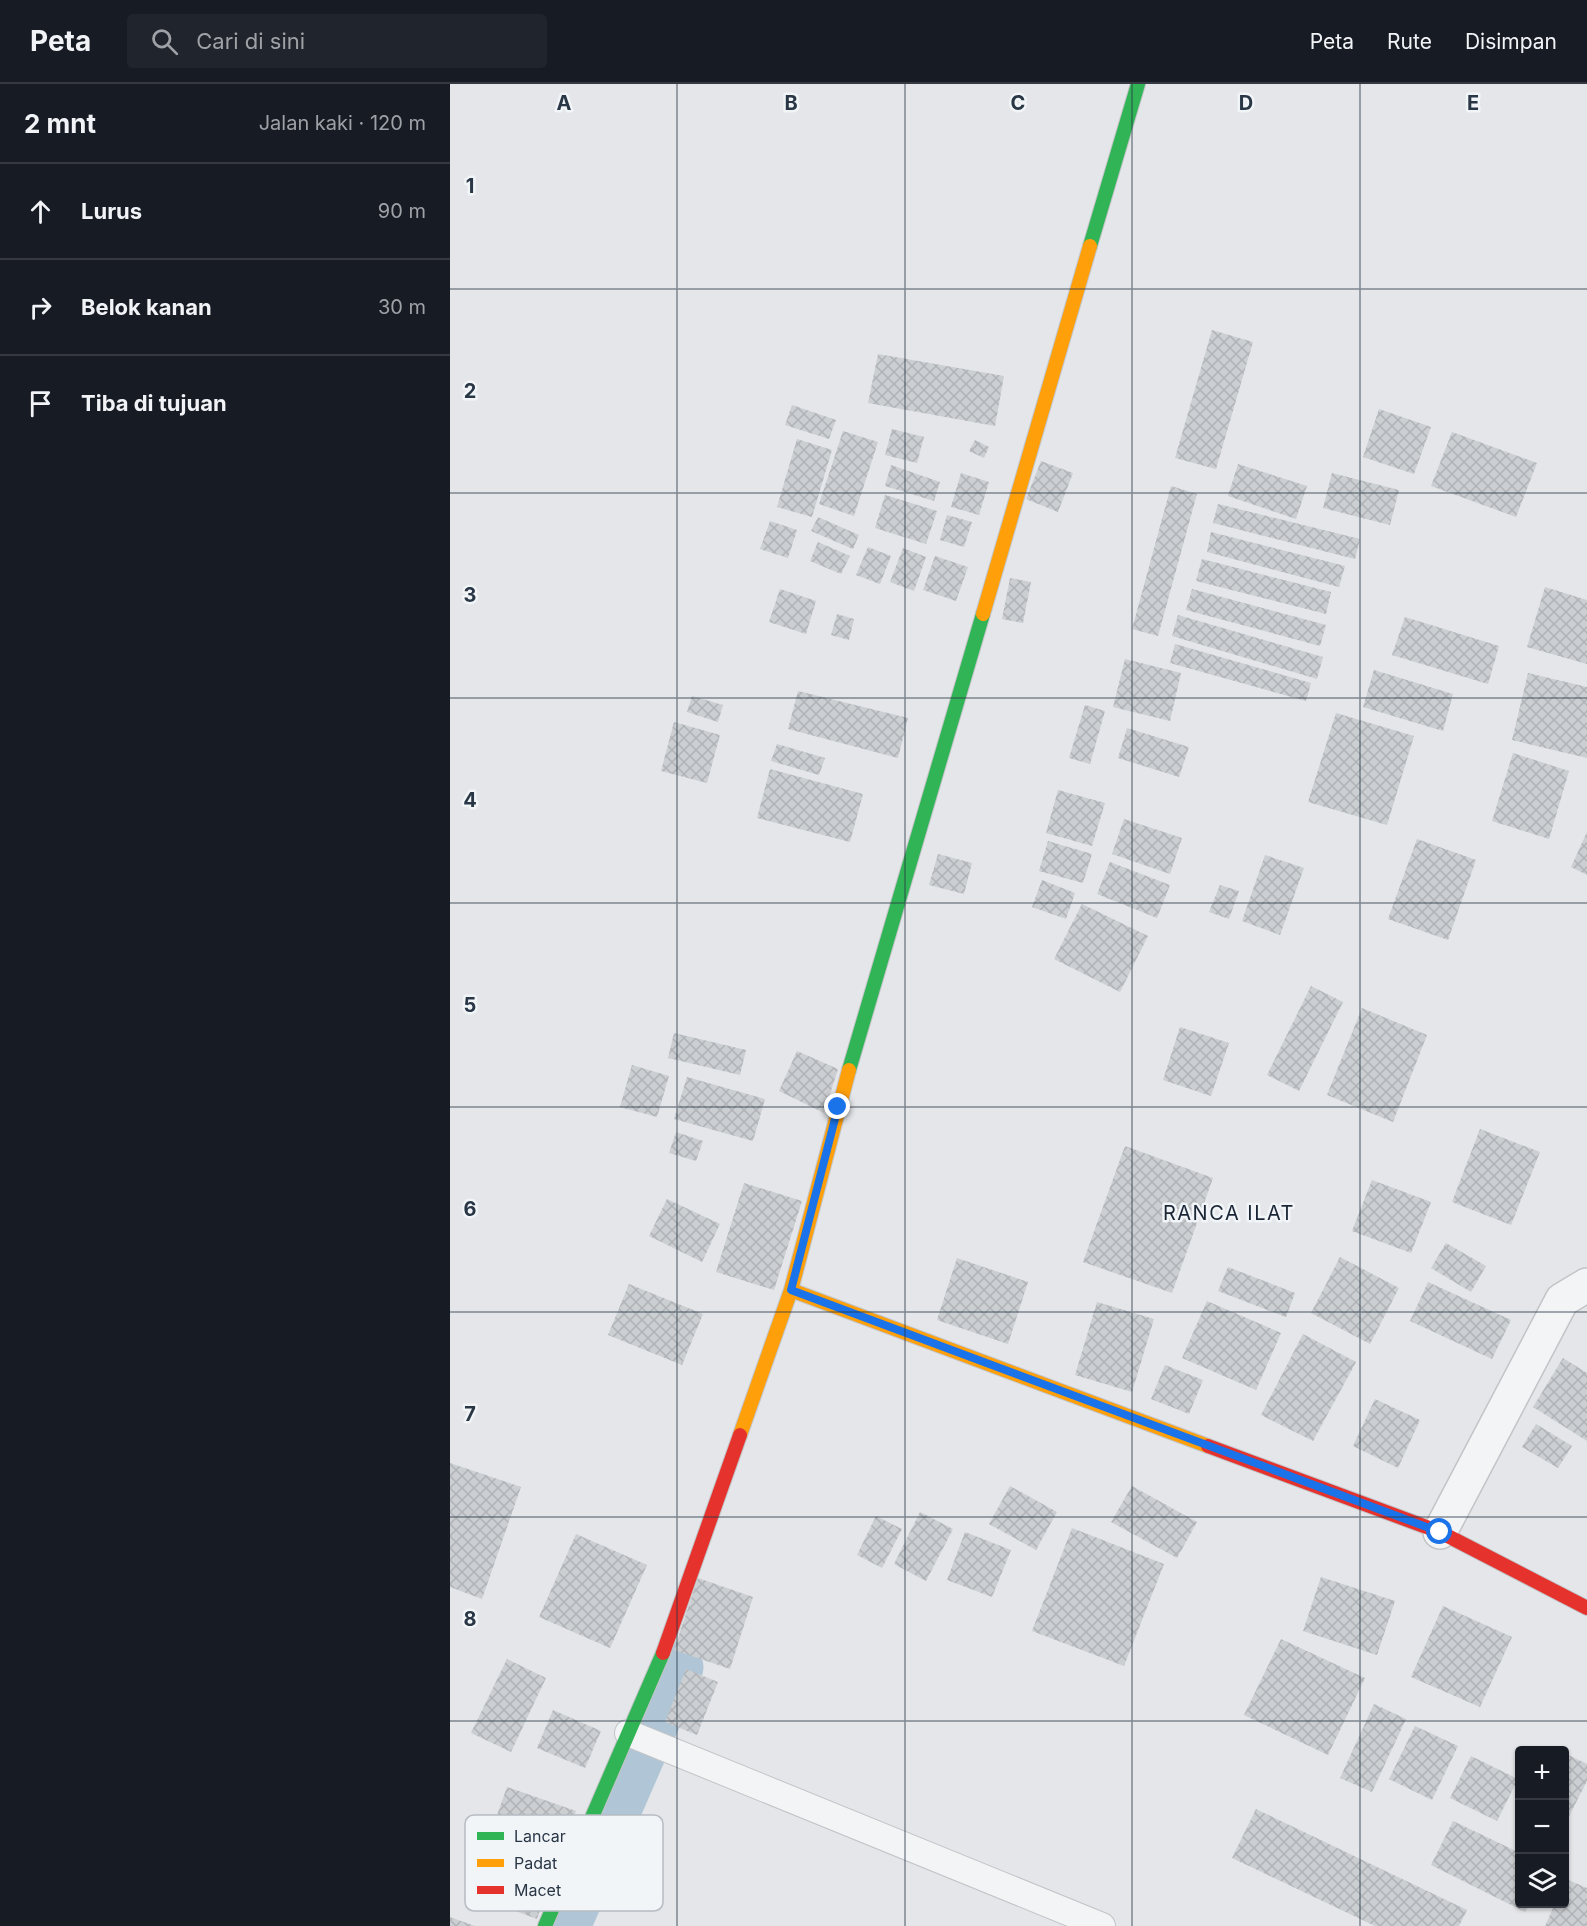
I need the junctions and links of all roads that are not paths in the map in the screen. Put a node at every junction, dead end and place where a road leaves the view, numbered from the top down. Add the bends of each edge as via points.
1 (1138, 84) edge
2 (1587, 1284) edge
3 (791, 1290) junction
4 (1440, 1532) junction
5 (1587, 1608) edge
6 (628, 1733) junction
7 (593, 1815) edge
8 (551, 1911) edge
9 (545, 1926) edge
10 (1102, 1926) edge

1 - 3 main road via 842,1095
2 - 4 street via 1562,1300
3 - 4 main road
3 - 6 main road via 668,1641
4 - 5 main road
6 - 7 main road
6 - 10 lane
8 - 9 main road

